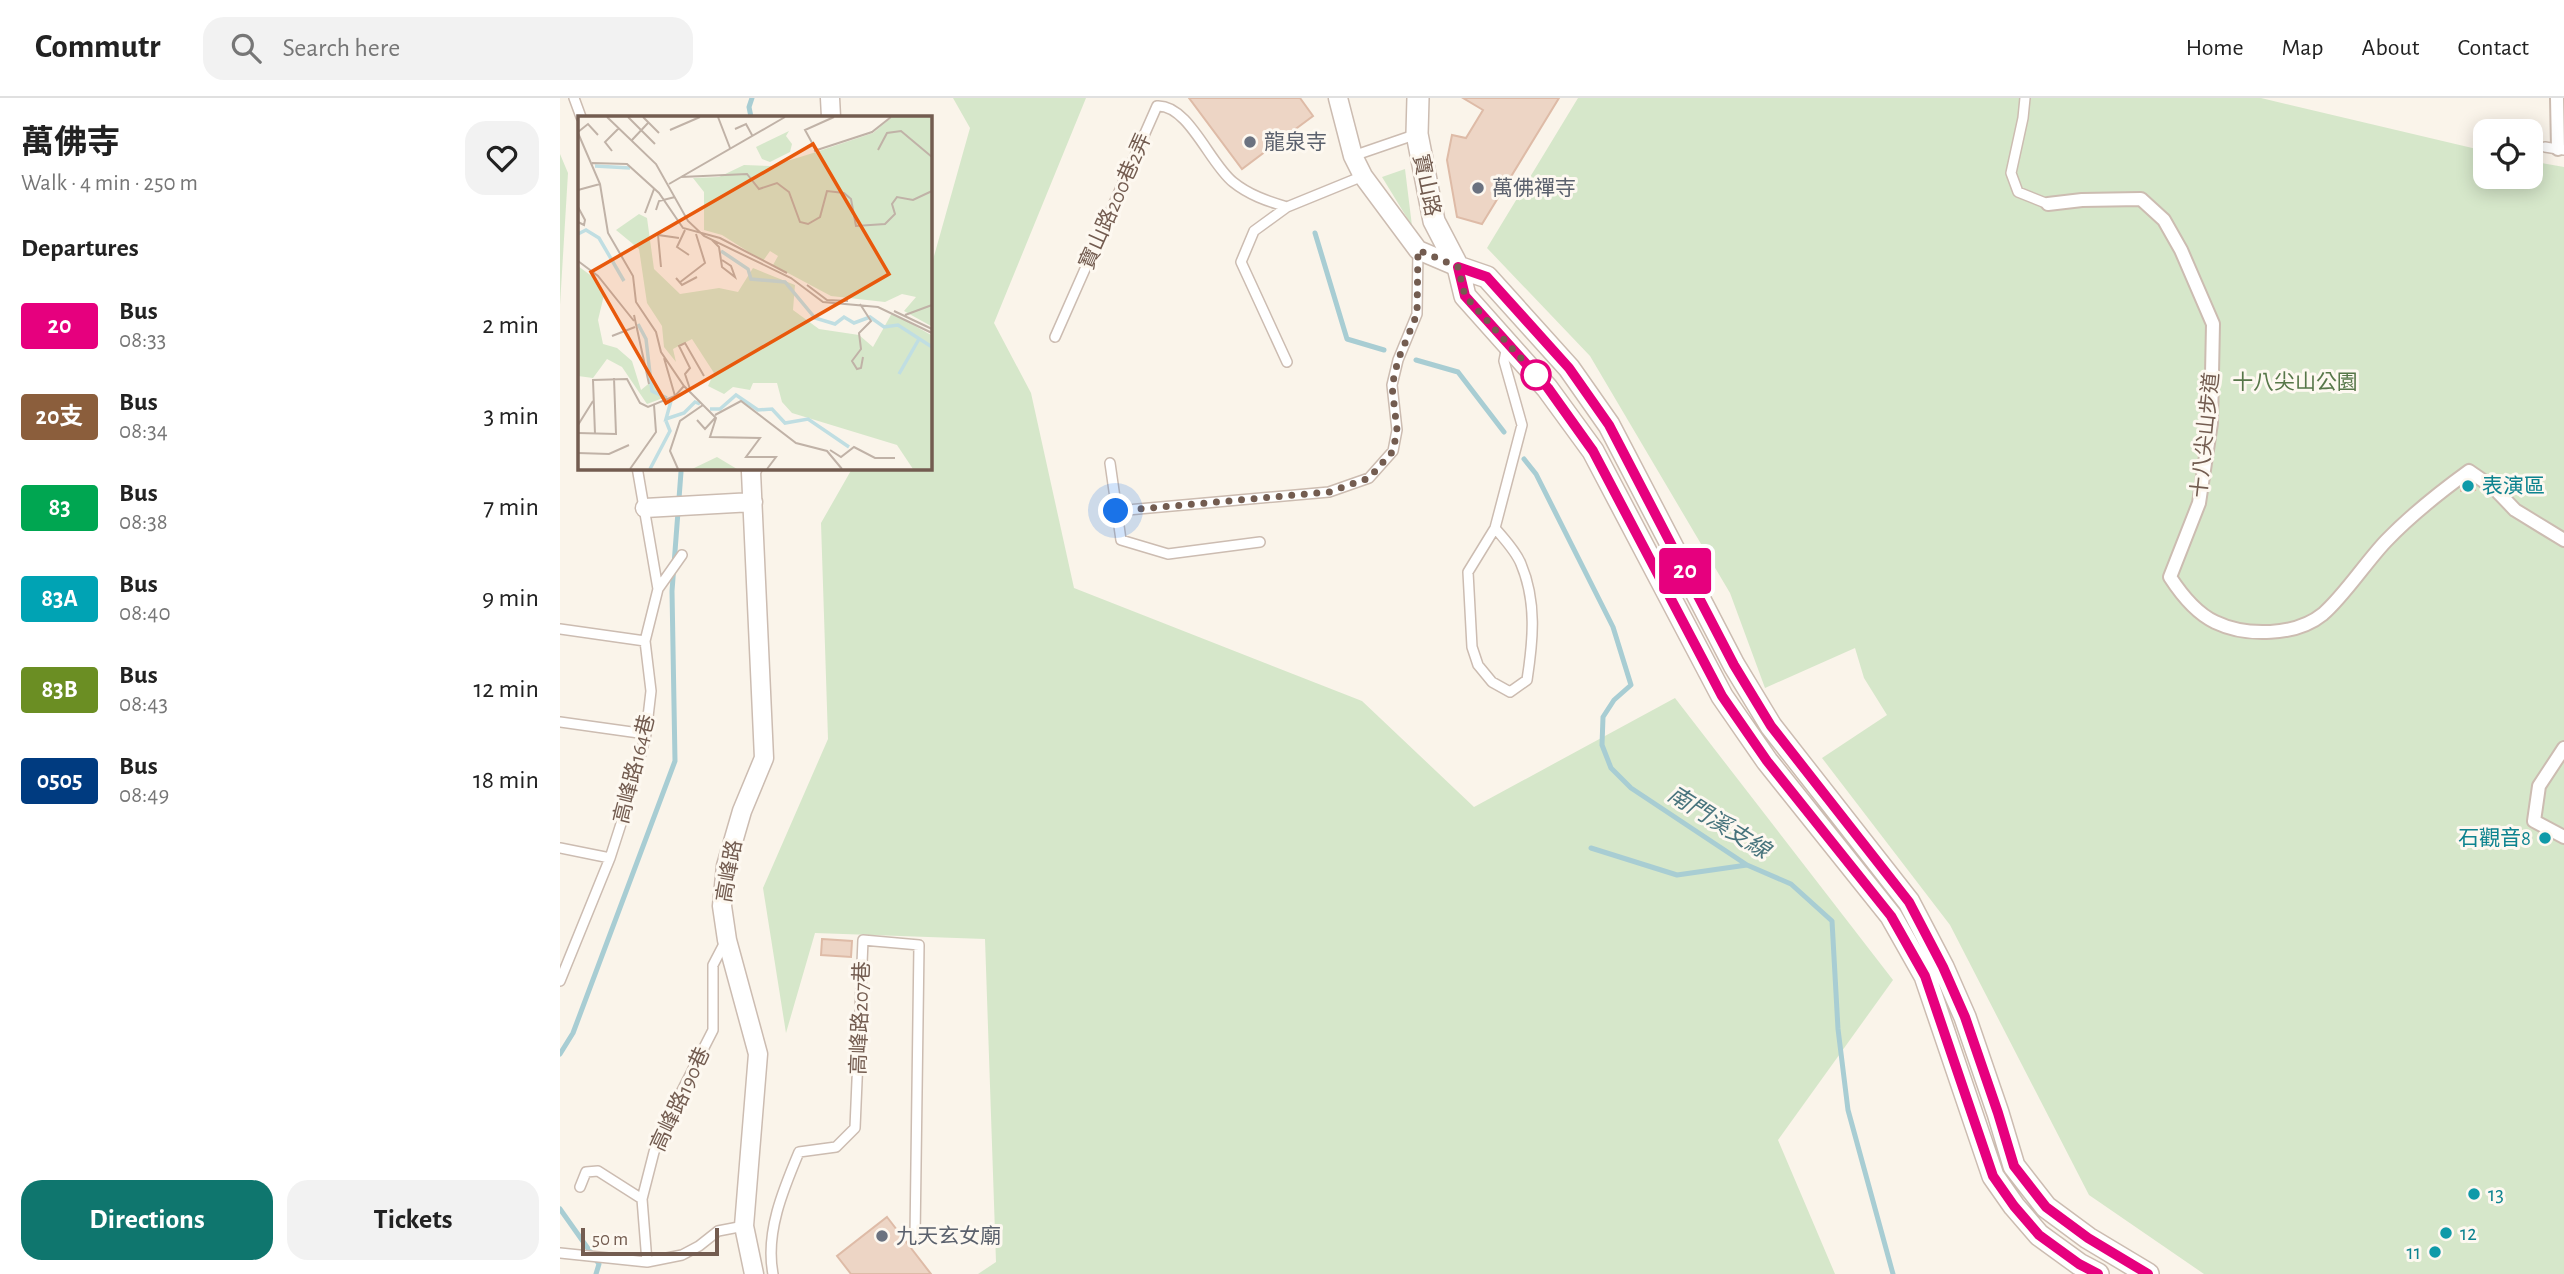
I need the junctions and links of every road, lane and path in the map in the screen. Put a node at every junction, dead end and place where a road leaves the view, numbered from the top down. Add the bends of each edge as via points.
1 (574, 98) edge
2 (830, 98) edge
3 (1338, 98) edge
4 (1418, 98) edge
5 (2025, 98) edge
6 (2557, 98) edge
7 (581, 116) edge
8 (831, 116) edge
9 (1416, 134) junction
10 (2545, 147) dead end
11 (2561, 150) edge
12 (1353, 156) junction
13 (1363, 176) junction
14 (2048, 204) joint
15 (1287, 207) junction
16 (1418, 250) junction
17 (1458, 267) junction
18 (1055, 337) dead end
19 (1508, 344) junction
20 (1287, 362) dead end
21 (1110, 463) dead end
22 (638, 469) edge
23 (752, 469) edge
24 (752, 502) junction
25 (645, 508) junction
26 (1116, 511) junction
27 (1495, 528) junction
28 (2564, 540) edge
29 (1260, 542) dead end
30 (682, 555) dead end
31 (658, 589) junction
32 (560, 629) edge
33 (645, 640) junction
34 (560, 722) edge
35 (646, 734) junction
36 (2564, 748) edge
37 (2564, 837) edge
38 (560, 848) edge
39 (610, 858) junction
40 (727, 940) junction
41 (560, 981) edge
42 (580, 1187) dead end
43 (642, 1199) junction
44 (744, 1226) junction
45 (915, 1238) dead end
46 (560, 1253) edge
47 (648, 1262) junction
48 (754, 1274) edge
49 (774, 1274) edge
50 (2098, 1274) edge
51 (2148, 1274) edge

1 - 7 lane
2 - 8 street
3 - 12 street
4 - 9 street, 寶山路
5 - 14 lane, 十八尖山步道 via 2011,173 2018,192
6 - 11 street
9 - 12 lane
9 - 17 street, 寶山路 via 1434,221
10 - 11 lane
12 - 13 street
13 - 15 lane
13 - 16 street
14 - 28 street, 十八尖山步道 via 2141,199 2164,219 2213,324 2211,423 2199,503 2171,577 2182,596 2215,622 2282,633 2323,614 2388,540 2469,471 2515,510
15 - 18 lane, 寶山路200巷2弄 via 1257,198 1230,180 1179,113 1157,106
15 - 20 lane via 1254,231 1241,262
16 - 17 street
16 - 26 lane via 1417,314 1392,386 1397,430 1393,451 1369,478 1329,492
17 - 19 street, 寶山路 via 1465,296
17 - 51 street via 1487,277 1569,368 1609,425 1734,665 1771,726 1909,902 1965,1017 2014,1166 2046,1207
19 - 27 lane via 1504,361 1522,425
19 - 50 street, 寶山路 via 1548,388 1593,451 1722,696 1767,761 1891,916 1925,976 1993,1176 2039,1235
21 - 26 lane
22 - 25 lane
23 - 24 street, 高峰路
24 - 25 street
24 - 40 street, 高峰路 via 764,758 726,866 722,906
25 - 31 lane
26 - 29 lane via 1121,540 1168,554
27 - 27 lane via 1468,572 1472,647 1478,665 1492,682 1510,692 1527,680 1534,636 1531,601 1521,563
30 - 31 lane, 高峰路164巷
31 - 33 lane, 高峰路164巷
32 - 33 lane
33 - 35 lane, 高峰路164巷 via 651,691
34 - 35 lane
35 - 39 lane, 高峰路164巷
36 - 37 street via 2539,786 2534,821
38 - 39 lane
39 - 41 lane, 高峰路164巷
40 - 43 lane, 高峰路190巷 via 713,965 713,1030 667,1120
40 - 44 street, 高峰路 via 758,1054
42 - 43 lane via 586,1172 598,1171
43 - 47 lane, 高峰路190巷
44 - 47 lane via 718,1231 682,1255
44 - 48 street, 高峰路
45 - 49 lane, 高峰路207巷 via 919,944 863,940 855,1128 836,1147 799,1152 781,1193 769,1255
46 - 47 lane

